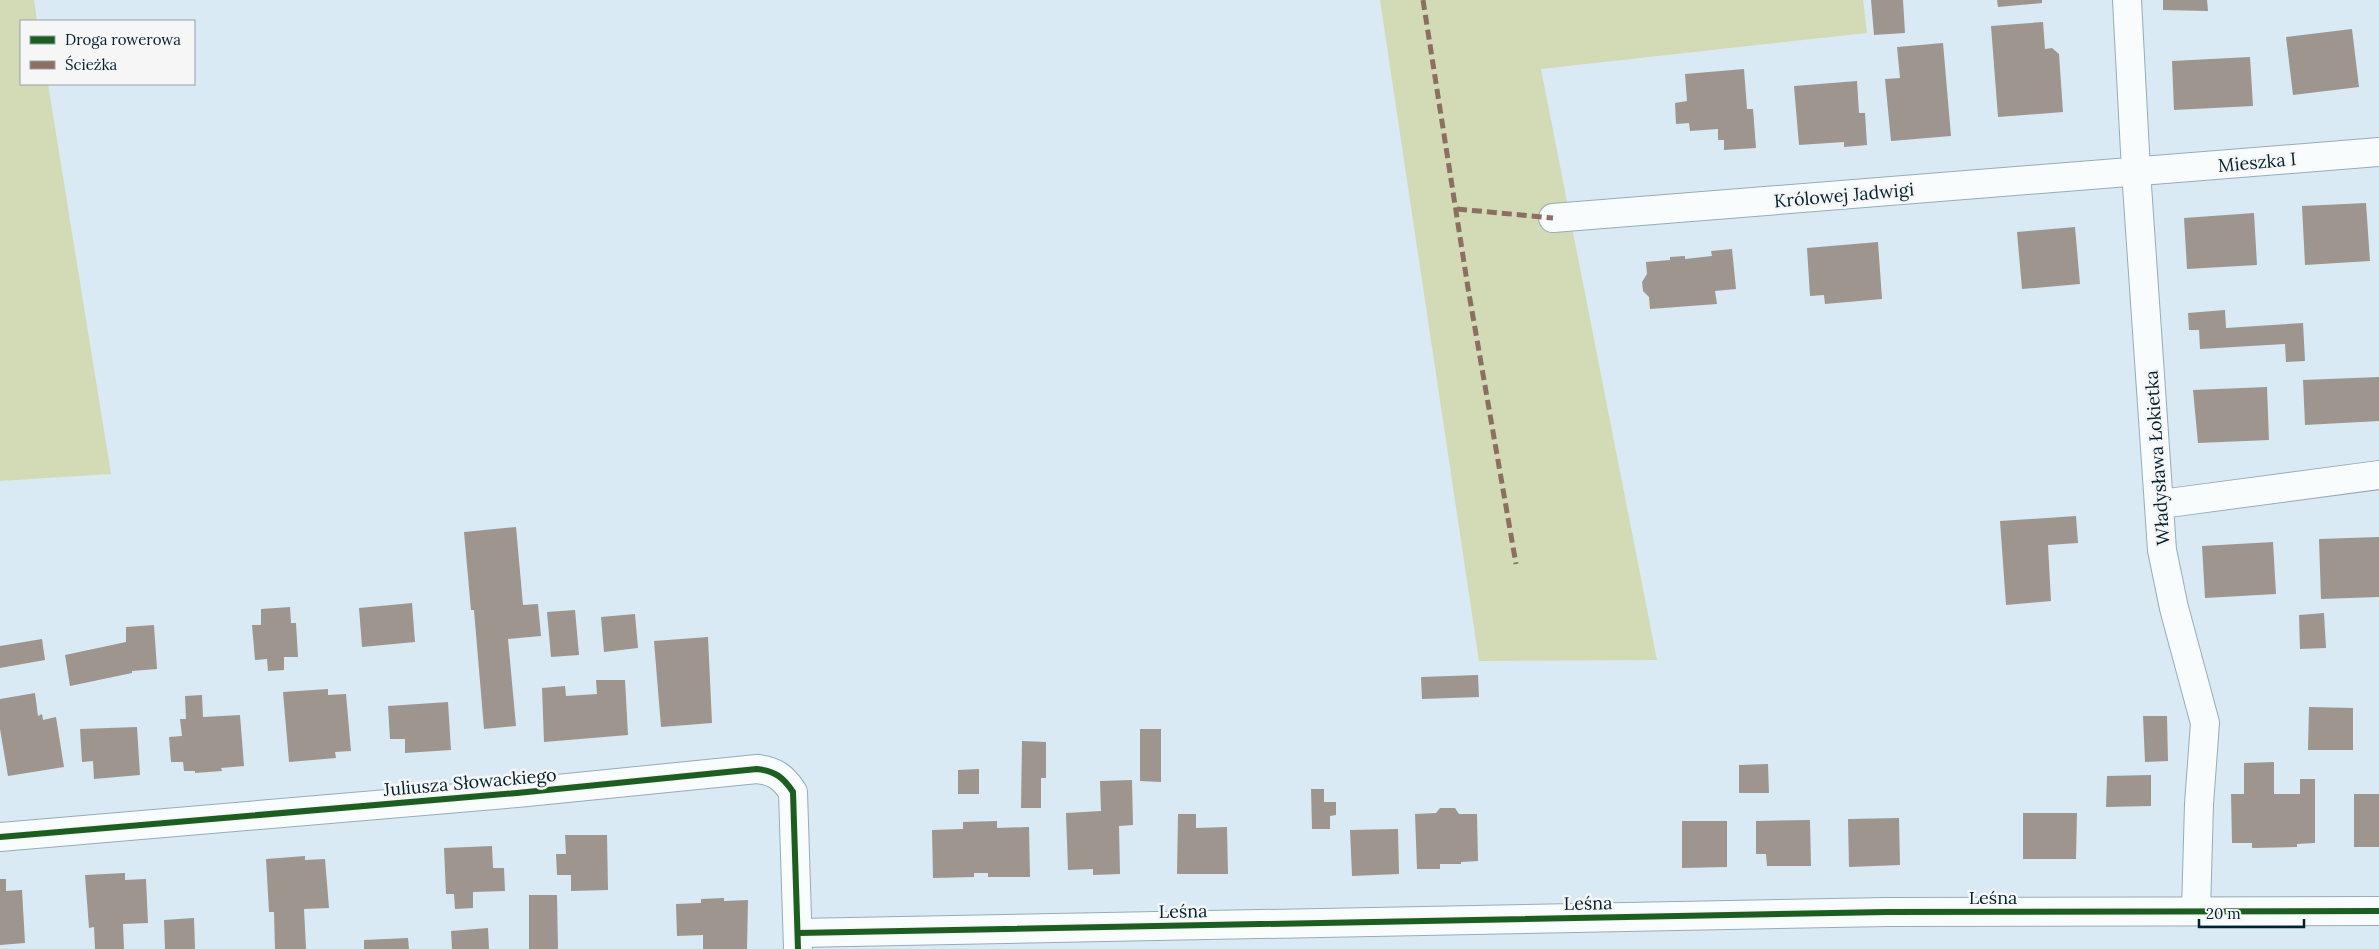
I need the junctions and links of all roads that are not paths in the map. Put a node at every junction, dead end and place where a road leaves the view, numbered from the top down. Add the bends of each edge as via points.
1 (2127, 0) edge
2 (2379, 152) edge
3 (2136, 172) junction
4 (1552, 218) dead end
5 (2379, 475) edge
6 (2161, 504) junction
7 (0, 837) edge
8 (2196, 911) junction
9 (2379, 911) edge
10 (2379, 915) edge
11 (802, 938) edge

1 - 3 street, Władysława Łokietka
2 - 3 street, Mieszka I
3 - 4 street, Królowej Jadwigi
3 - 6 street, Władysława Łokietka
5 - 6 street
6 - 8 street, Władysława Łokietka via 2162,550 2205,722
7 - 11 street, Juliusza Słowackiego via 518,793 757,768 770,770 784,778 793,792
8 - 9 street, Leśna
8 - 11 street, Leśna via 1877,913
10 - 11 street, Leśna

